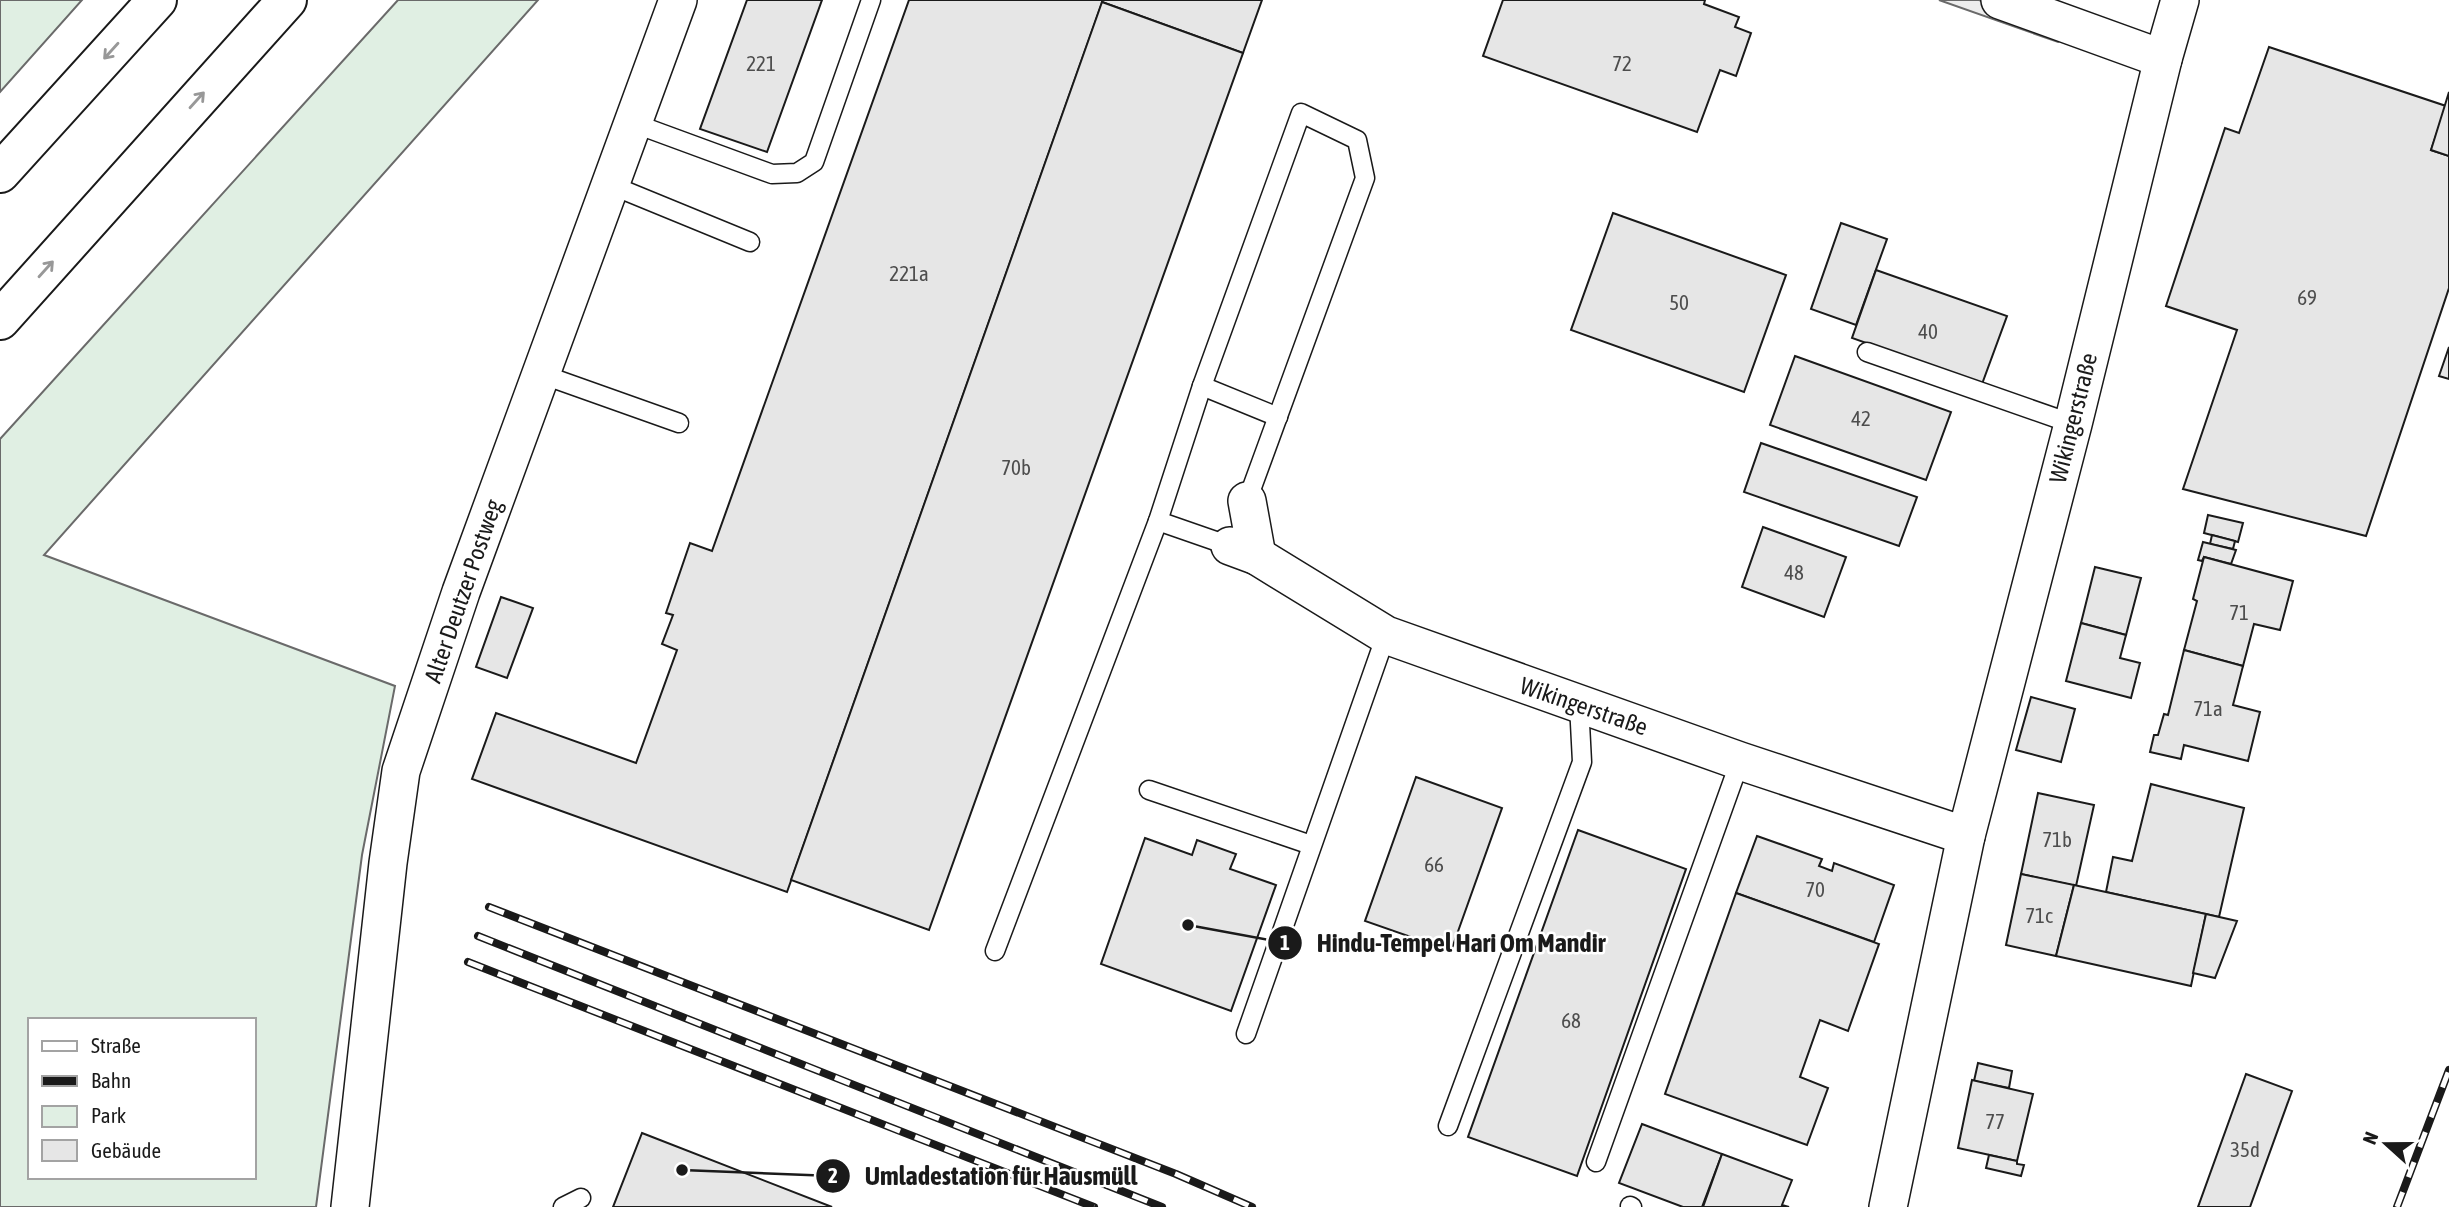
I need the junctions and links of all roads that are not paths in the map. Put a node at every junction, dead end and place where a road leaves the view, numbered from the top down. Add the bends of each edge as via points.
1 (157, 0) edge
2 (286, 0) edge
3 (678, 0) edge
4 (871, 0) edge
5 (2000, 0) edge
6 (2180, 0) edge
7 (2163, 58) junction
8 (633, 123) junction
9 (0, 173) edge
10 (611, 185) junction
11 (750, 242) dead end
12 (0, 320) edge
13 (1867, 352) dead end
14 (541, 374) junction
15 (1202, 386) junction
16 (1278, 417) junction
17 (679, 423) dead end
18 (2073, 424) junction
19 (1247, 501) joint
20 (1158, 521) junction
21 (1243, 551) junction
22 (1386, 635) junction
23 (1579, 704) junction
24 (1740, 761) junction
25 (1149, 790) dead end
26 (1966, 836) junction
27 (1311, 845) junction
28 (995, 951) dead end
29 (1246, 1034) dead end
30 (1448, 1126) dead end
31 (1596, 1162) dead end
32 (581, 1198) dead end
33 (350, 1207) edge
34 (563, 1207) edge
35 (1888, 1207) edge

1 -> 9 highway
12 -> 2 highway
3 - 8 street, Alter Deutzer Postweg
4 - 8 lane via 814,162 797,173 772,174
5 - 7 street
6 - 7 street, Wikingerstraße
7 - 18 street, Wikingerstraße
8 - 10 street, Alter Deutzer Postweg
10 - 11 lane
10 - 14 street, Alter Deutzer Postweg
13 - 18 lane
14 - 17 lane
14 - 33 street, Alter Deutzer Postweg via 401,771
15 - 16 lane
15 - 16 lane via 1301,113 1357,140 1366,178
15 - 20 lane
16 - 19 lane
18 - 26 street, Wikingerstraße
19 - 21 street
20 - 21 lane
20 - 28 lane
21 - 22 street, Wikingerstraße
22 - 23 street, Wikingerstraße
22 - 27 lane
23 - 24 street, Wikingerstraße
23 - 30 lane via 1582,762
24 - 26 street, Wikingerstraße
24 - 31 lane
25 - 27 lane
26 - 35 street, Wikingerstraße
27 - 29 lane
32 - 34 lane

